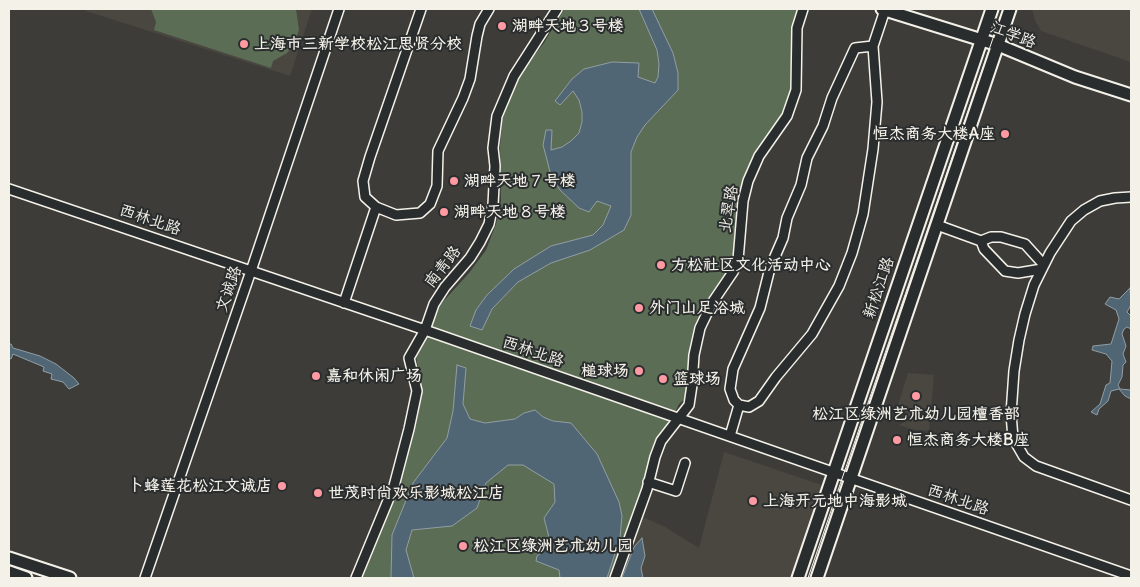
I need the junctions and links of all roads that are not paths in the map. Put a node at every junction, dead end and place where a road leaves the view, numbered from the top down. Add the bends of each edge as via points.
1 (339, 9) edge
2 (421, 9) edge
3 (489, 9) edge
4 (557, 9) edge
5 (803, 9) edge
6 (884, 9) edge
7 (992, 9) edge
8 (1010, 9) edge
9 (981, 40) junction
10 (998, 45) junction
11 (873, 46) junction
12 (1131, 95) edge
13 (9, 188) edge
14 (1131, 197) edge
15 (376, 207) junction
16 (937, 225) junction
17 (981, 241) junction
18 (1043, 267) junction
19 (251, 271) junction
20 (344, 303) junction
21 (425, 330) junction
22 (739, 405) junction
23 (678, 418) junction
24 (730, 436) junction
25 (685, 463) dead end
26 (835, 473) junction
27 (851, 478) junction
28 (648, 482) junction
29 (1131, 500) edge
30 (9, 558) edge
31 (9, 572) edge
32 (1131, 576) edge
33 (26, 578) edge
34 (70, 578) edge
35 (145, 578) edge
36 (356, 578) edge
37 (615, 578) edge
38 (798, 578) edge
39 (817, 578) edge

1 - 19 street, 文诚路
2 - 15 street via 363,181 366,197
3 - 15 street via 480,24 470,79 438,151 437,186 430,204 420,213 404,214
4 - 21 street, 南青路 via 514,76 497,116 493,148 494,205 489,224 475,250 434,304
5 - 23 street, 北翠路 via 797,28 796,90 787,116 759,156 748,181 742,201 738,260 700,328 689,405
6 - 9 main road, 江学路
6 - 11 street
7 - 9 main road, 新松江路
8 - 10 main road
9 - 10 main road, 江学路
9 - 26 main road, 新松江路
10 - 12 main road, 江学路 via 1075,77
10 - 16 main road
11 - 22 street via 855,48 808,158 770,268 760,308 733,369 730,389
11 - 22 street via 877,102 873,149 863,214 849,261 812,334 759,401 749,407
13 - 19 street, 西林北路
14 - 18 street via 1100,201 1071,220
15 - 20 street
16 - 17 street
16 - 27 main road
17 - 18 street via 1001,237 1025,244
17 - 18 street via 1004,271 1018,273
18 - 29 street via 1034,285 1019,340 1011,414 1013,438 1024,457 1036,466
19 - 20 street, 西林北路
19 - 35 street, 文诚路
20 - 21 street, 西林北路
21 - 23 street, 西林北路
21 - 36 street, 南青路 via 409,358 417,392 394,486
22 - 24 street
23 - 24 street, 西林北路
23 - 28 street, 北翠路 via 662,441
24 - 26 street, 西林北路
25 - 28 street via 676,491
26 - 27 street, 西林北路
26 - 38 main road, 新松江路
27 - 32 street, 西林北路
27 - 39 main road
28 - 37 street, 北翠路
30 - 34 main road
31 - 33 main road

